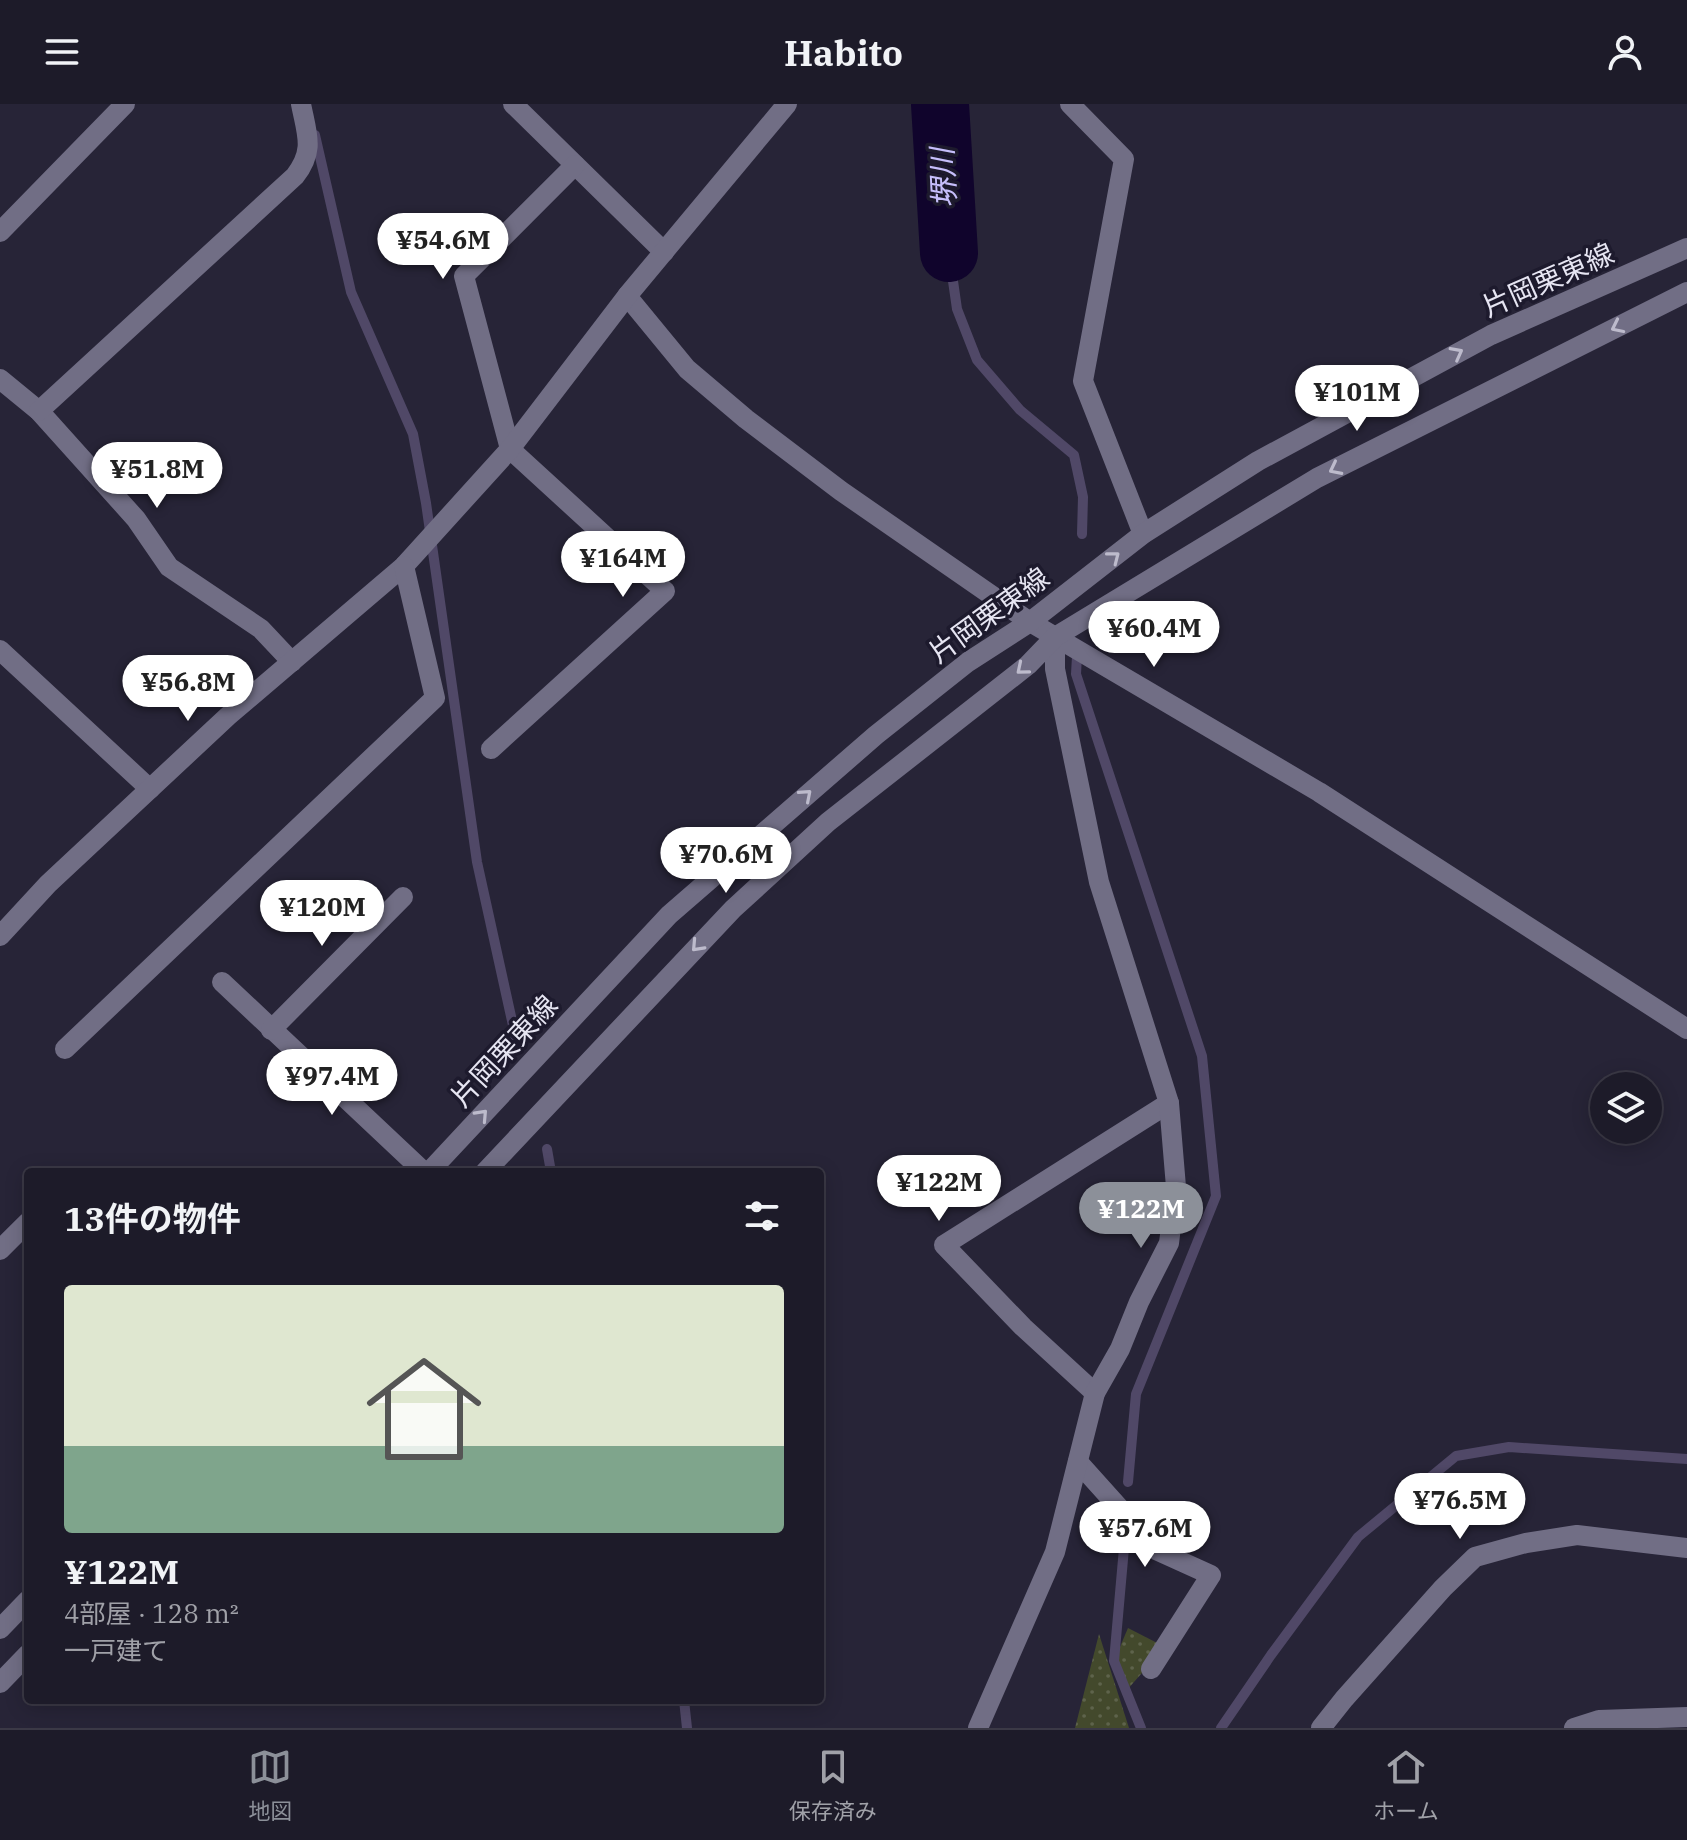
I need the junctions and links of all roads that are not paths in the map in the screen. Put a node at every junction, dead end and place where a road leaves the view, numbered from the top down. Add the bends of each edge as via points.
1 (125, 104) edge
2 (301, 104) edge
3 (513, 104) edge
4 (787, 104) edge
5 (1070, 104) edge
6 (575, 165) junction
7 (0, 232) edge
8 (1687, 248) edge
9 (664, 252) junction
10 (1687, 292) edge
11 (627, 296) junction
12 (0, 379) edge
13 (39, 411) junction
14 (510, 449) junction
15 (1143, 534) junction
16 (404, 566) junction
17 (1030, 622) junction
18 (1055, 637) junction
19 (0, 650) edge
20 (292, 662) junction
21 (491, 749) dead end
22 (150, 789) junction
23 (403, 897) dead end
24 (0, 936) edge
25 (222, 982) dead end
26 (1687, 1029) edge
27 (271, 1030) junction
28 (65, 1049) dead end
29 (1169, 1103) junction
30 (422, 1168) edge
31 (430, 1168) edge
32 (489, 1168) edge
33 (24, 1226) edge
34 (0, 1250) edge
35 (1095, 1393) junction
36 (1078, 1462) junction
37 (1687, 1548) edge
38 (24, 1604) edge
39 (0, 1629) edge
40 (24, 1658) edge
41 (1151, 1669) dead end
42 (0, 1683) edge
43 (1687, 1717) edge
44 (978, 1728) edge
45 (1321, 1728) edge
46 (1574, 1728) edge

1 - 7 street
2 - 13 street via 309,148 295,176
3 - 6 street
4 - 9 street
5 - 15 street via 1124,159 1083,381
6 - 9 street
6 - 14 street via 464,276
15 -> 8 street, 片岡栗東線 via 1258,461 1491,335
9 - 11 street
10 -> 18 street, 片岡栗東線 via 1317,478
11 - 14 street
11 - 17 street via 687,369 746,419
12 - 13 street
13 - 20 street via 136,519 169,567 261,629
14 - 16 street
14 - 21 street via 665,591
17 -> 15 street, 片岡栗東線
16 - 20 street
16 - 28 street via 435,698
17 - 18 street
31 -> 17 street, 片岡栗東線 via 669,915 876,735 968,662
18 - 26 street via 1319,792
18 - 29 street via 1055,669 1099,882
18 -> 32 street, 片岡栗東線 via 1028,665 828,822 733,909
19 - 22 street
20 - 22 street
22 - 24 street
23 - 27 street
25 - 27 street
27 - 30 street
29 - 35 street via 1176,1187 1169,1243
29 - 35 street via 944,1245
33 - 34 street
35 - 36 street
36 - 41 street via 1158,1551 1211,1575
36 - 44 street via 1055,1552
37 - 45 street via 1577,1535 1475,1557
38 - 39 street
40 - 42 street
43 - 46 street via 1599,1720

